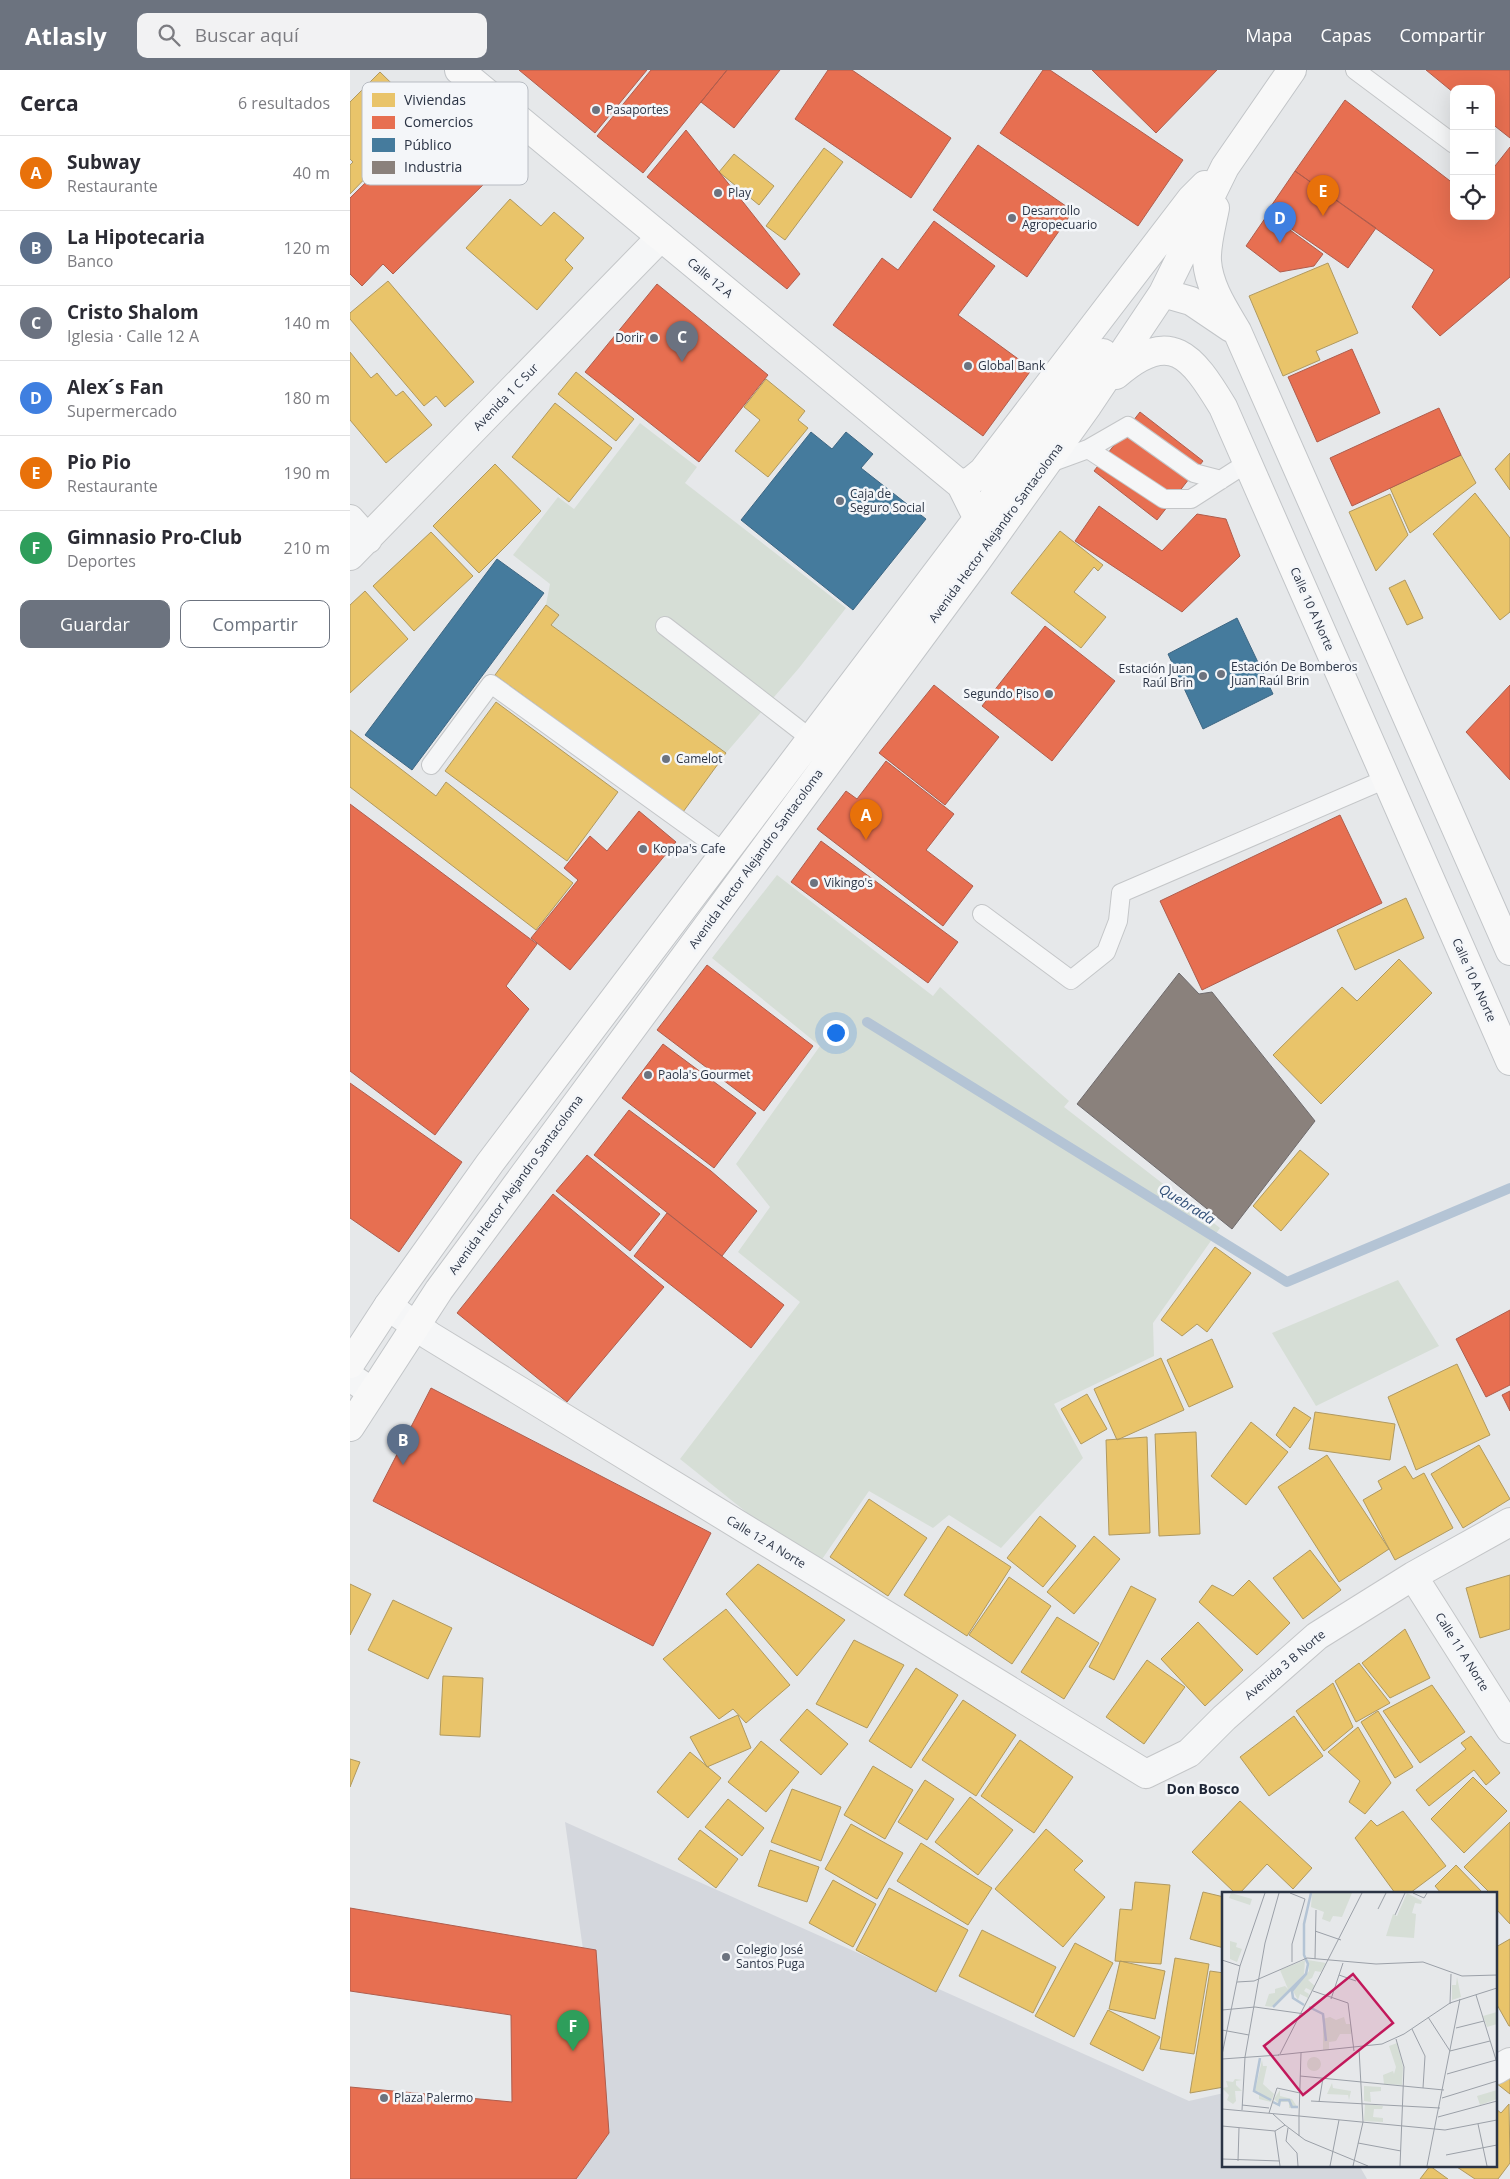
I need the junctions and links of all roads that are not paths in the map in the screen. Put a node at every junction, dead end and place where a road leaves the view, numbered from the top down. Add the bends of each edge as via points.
1 (459, 70) edge
2 (1292, 70) edge
3 (1355, 70) edge
4 (473, 82) edge
5 (528, 127) edge
6 (1450, 141) edge
7 (1224, 167) junction
8 (660, 237) junction
9 (1163, 293) junction
10 (1236, 332) junction
11 (1088, 405) junction
12 (1088, 449) junction
13 (1247, 463) junction
14 (1046, 464) junction
15 (1222, 480) junction
16 (961, 485) junction
17 (977, 517) junction
18 (350, 519) edge
19 (359, 548) edge
20 (665, 626) dead end
21 (1360, 720) junction
22 (1407, 720) junction
23 (810, 738) junction
24 (431, 765) dead end
25 (1386, 779) junction
26 (724, 852) junction
27 (982, 914) dead end
28 (1510, 951) edge
29 (1510, 1061) edge
30 (388, 1306) junction
31 (414, 1325) junction
32 (350, 1364) edge
33 (361, 1385) edge
34 (350, 1427) edge
35 (1510, 1522) edge
36 (1413, 1576) junction
37 (1510, 1729) edge
38 (1146, 1774) joint
39 (1510, 2062) edge
40 (1498, 2069) edge

1 - 4 main road, Calle 12 A
2 - 7 main road
3 - 6 lane
5 - 8 main road, Calle 12 A
7 - 9 main road, Avenida Hector Alejandro Santacoloma
7 - 10 main road via 1207,259 1216,295
7 - 16 main road via 1191,199 983,471
8 - 16 main road, Calle 12 A
8 - 19 street, Avenida 1 C Sur
9 - 10 main road via 1191,300
9 - 11 main road, Avenida Hector Alejandro Santacoloma
9 - 17 main road, Avenida Hector Alejandro Santacoloma via 1146,302 1128,321
10 - 22 main road
11 - 13 main road, Calle 10 A Norte via 1133,360 1153,352 1177,353 1192,362 1205,378 1223,407
11 - 14 main road, Avenida Hector Alejandro Santacoloma
12 - 14 lane
12 - 15 lane via 1164,499 1191,499
12 - 15 lane via 1128,426 1194,473
13 - 15 lane
13 - 21 main road, Calle 10 A Norte
14 - 31 main road, Avenida Hector Alejandro Santacoloma
16 - 17 main road
17 - 23 main road, Avenida Hector Alejandro Santacoloma
18 - 19 street
20 - 23 lane
21 - 22 main road
21 - 25 main road, Calle 10 A Norte
22 - 28 main road
23 - 26 main road, Avenida Hector Alejandro Santacoloma
24 - 26 lane via 492,684
25 - 27 lane via 1121,893 1118,921 1106,952 1071,980
25 - 29 main road, Calle 10 A Norte
26 - 30 main road, Avenida Hector Alejandro Santacoloma via 490,1163
30 - 31 street, Calle 12 A Norte
30 - 32 main road, Avenida Hector Alejandro Santacoloma
31 - 33 main road, Avenida Hector Alejandro Santacoloma
31 - 38 street, Calle 12 A Norte
33 - 34 main road, Avenida Hector Alejandro Santacoloma
35 - 36 street, Avenida 3 B Norte
36 - 37 street, Calle 11 A Norte
36 - 38 street, Avenida 3 B Norte via 1317,1636 1189,1753
39 - 40 street

